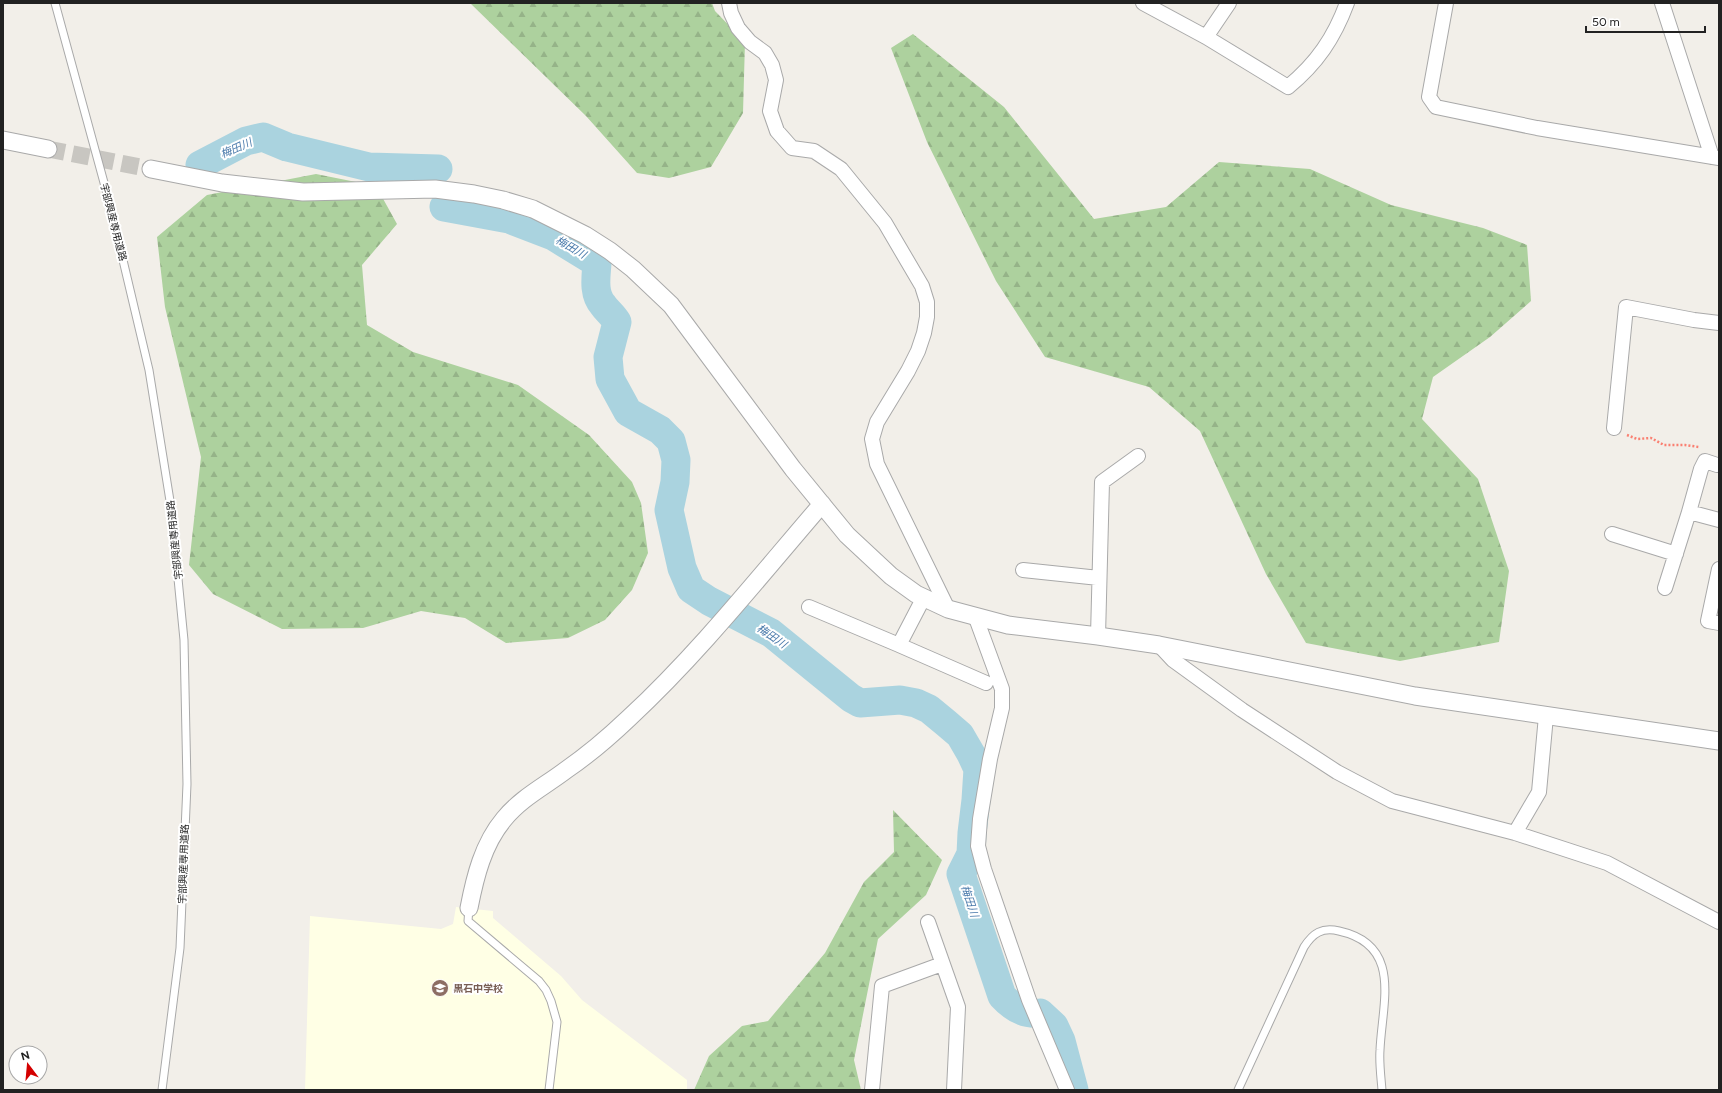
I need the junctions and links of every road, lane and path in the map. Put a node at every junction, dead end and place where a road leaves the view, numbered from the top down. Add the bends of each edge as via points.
1 (55, 3) edge
2 (729, 3) edge
3 (1143, 3) edge
4 (1229, 3) edge
5 (1347, 3) edge
6 (1446, 3) edge
7 (1662, 3) edge
8 (1206, 37) junction
9 (3, 140) edge
10 (48, 149) tunnel mouth
11 (1716, 157) edge
12 (151, 169) tunnel mouth
13 (1719, 323) edge
14 (1614, 428) joint
15 (1700, 447) dead end
16 (1138, 456) dead end
17 (1717, 465) dead end
18 (822, 504) junction
19 (1689, 512) junction
20 (1719, 520) edge
21 (1612, 534) dead end
22 (1676, 554) junction
23 (1719, 569) edge
24 (1023, 570) dead end
25 (1100, 578) junction
26 (1665, 588) dead end
27 (924, 597) junction
28 (809, 607) dead end
29 (948, 609) junction
30 (976, 618) junction
31 (1719, 623) edge
32 (1098, 636) junction
33 (899, 645) junction
34 (1159, 645) junction
35 (986, 683) dead end
36 (1546, 716) junction
37 (1719, 741) edge
38 (1515, 833) junction
39 (469, 908) joint
40 (928, 922) dead end
41 (1719, 922) edge
42 (942, 964) junction
43 (162, 1090) edge
44 (548, 1090) edge
45 (872, 1090) edge
46 (954, 1090) edge
47 (1067, 1090) edge
48 (1238, 1090) edge
49 (1382, 1090) edge

1 - 43 lane, 宇部興産専用道路 via 109,201 149,370 171,507 184,640 187,784 180,948
2 - 29 street via 738,28 750,42 766,53 772,65 776,80 770,111 777,131 792,148 814,151 840,169 885,223 922,286 927,302 924,333 908,371 877,422 872,439 878,464
3 - 8 street
4 - 8 street
5 - 8 street via 1328,44 1305,73 1288,87
6 - 11 street via 1429,97 1436,107 1537,128
7 - 11 street
9 - 10 street
12 - 18 street via 222,183 303,192 435,188 503,200 558,221 610,251 671,305
13 - 14 street via 1626,306
14 - 15 path via 1637,439 1651,438 1664,445 1685,444
16 - 25 street via 1102,482
17 - 19 street via 1705,461
18 - 27 street via 847,534 886,572
18 - 39 street via 674,672 629,718 594,749 518,804 503,820 480,862
19 - 20 street
19 - 22 street
21 - 22 street
22 - 26 street
23 - 31 street via 1708,621
24 - 25 street
25 - 32 street
27 - 29 street
27 - 33 street
28 - 33 street
29 - 30 street
30 - 32 street via 1008,625
30 - 47 street via 1002,689 1002,708 988,766 978,846 1029,1000
32 - 34 street
33 - 35 street
34 - 36 street via 1415,696
34 - 38 street via 1173,660 1205,684 1337,772 1392,801
36 - 37 street
36 - 38 street via 1539,792
38 - 41 street via 1607,863
39 - 44 lane via 468,921 539,981 551,1001 557,1022
40 - 42 street
42 - 45 street via 882,986
42 - 46 street via 958,1007
48 - 49 lane via 1310,936 1322,930 1334,930 1350,933 1366,941 1379,957 1386,985 1379,1052

